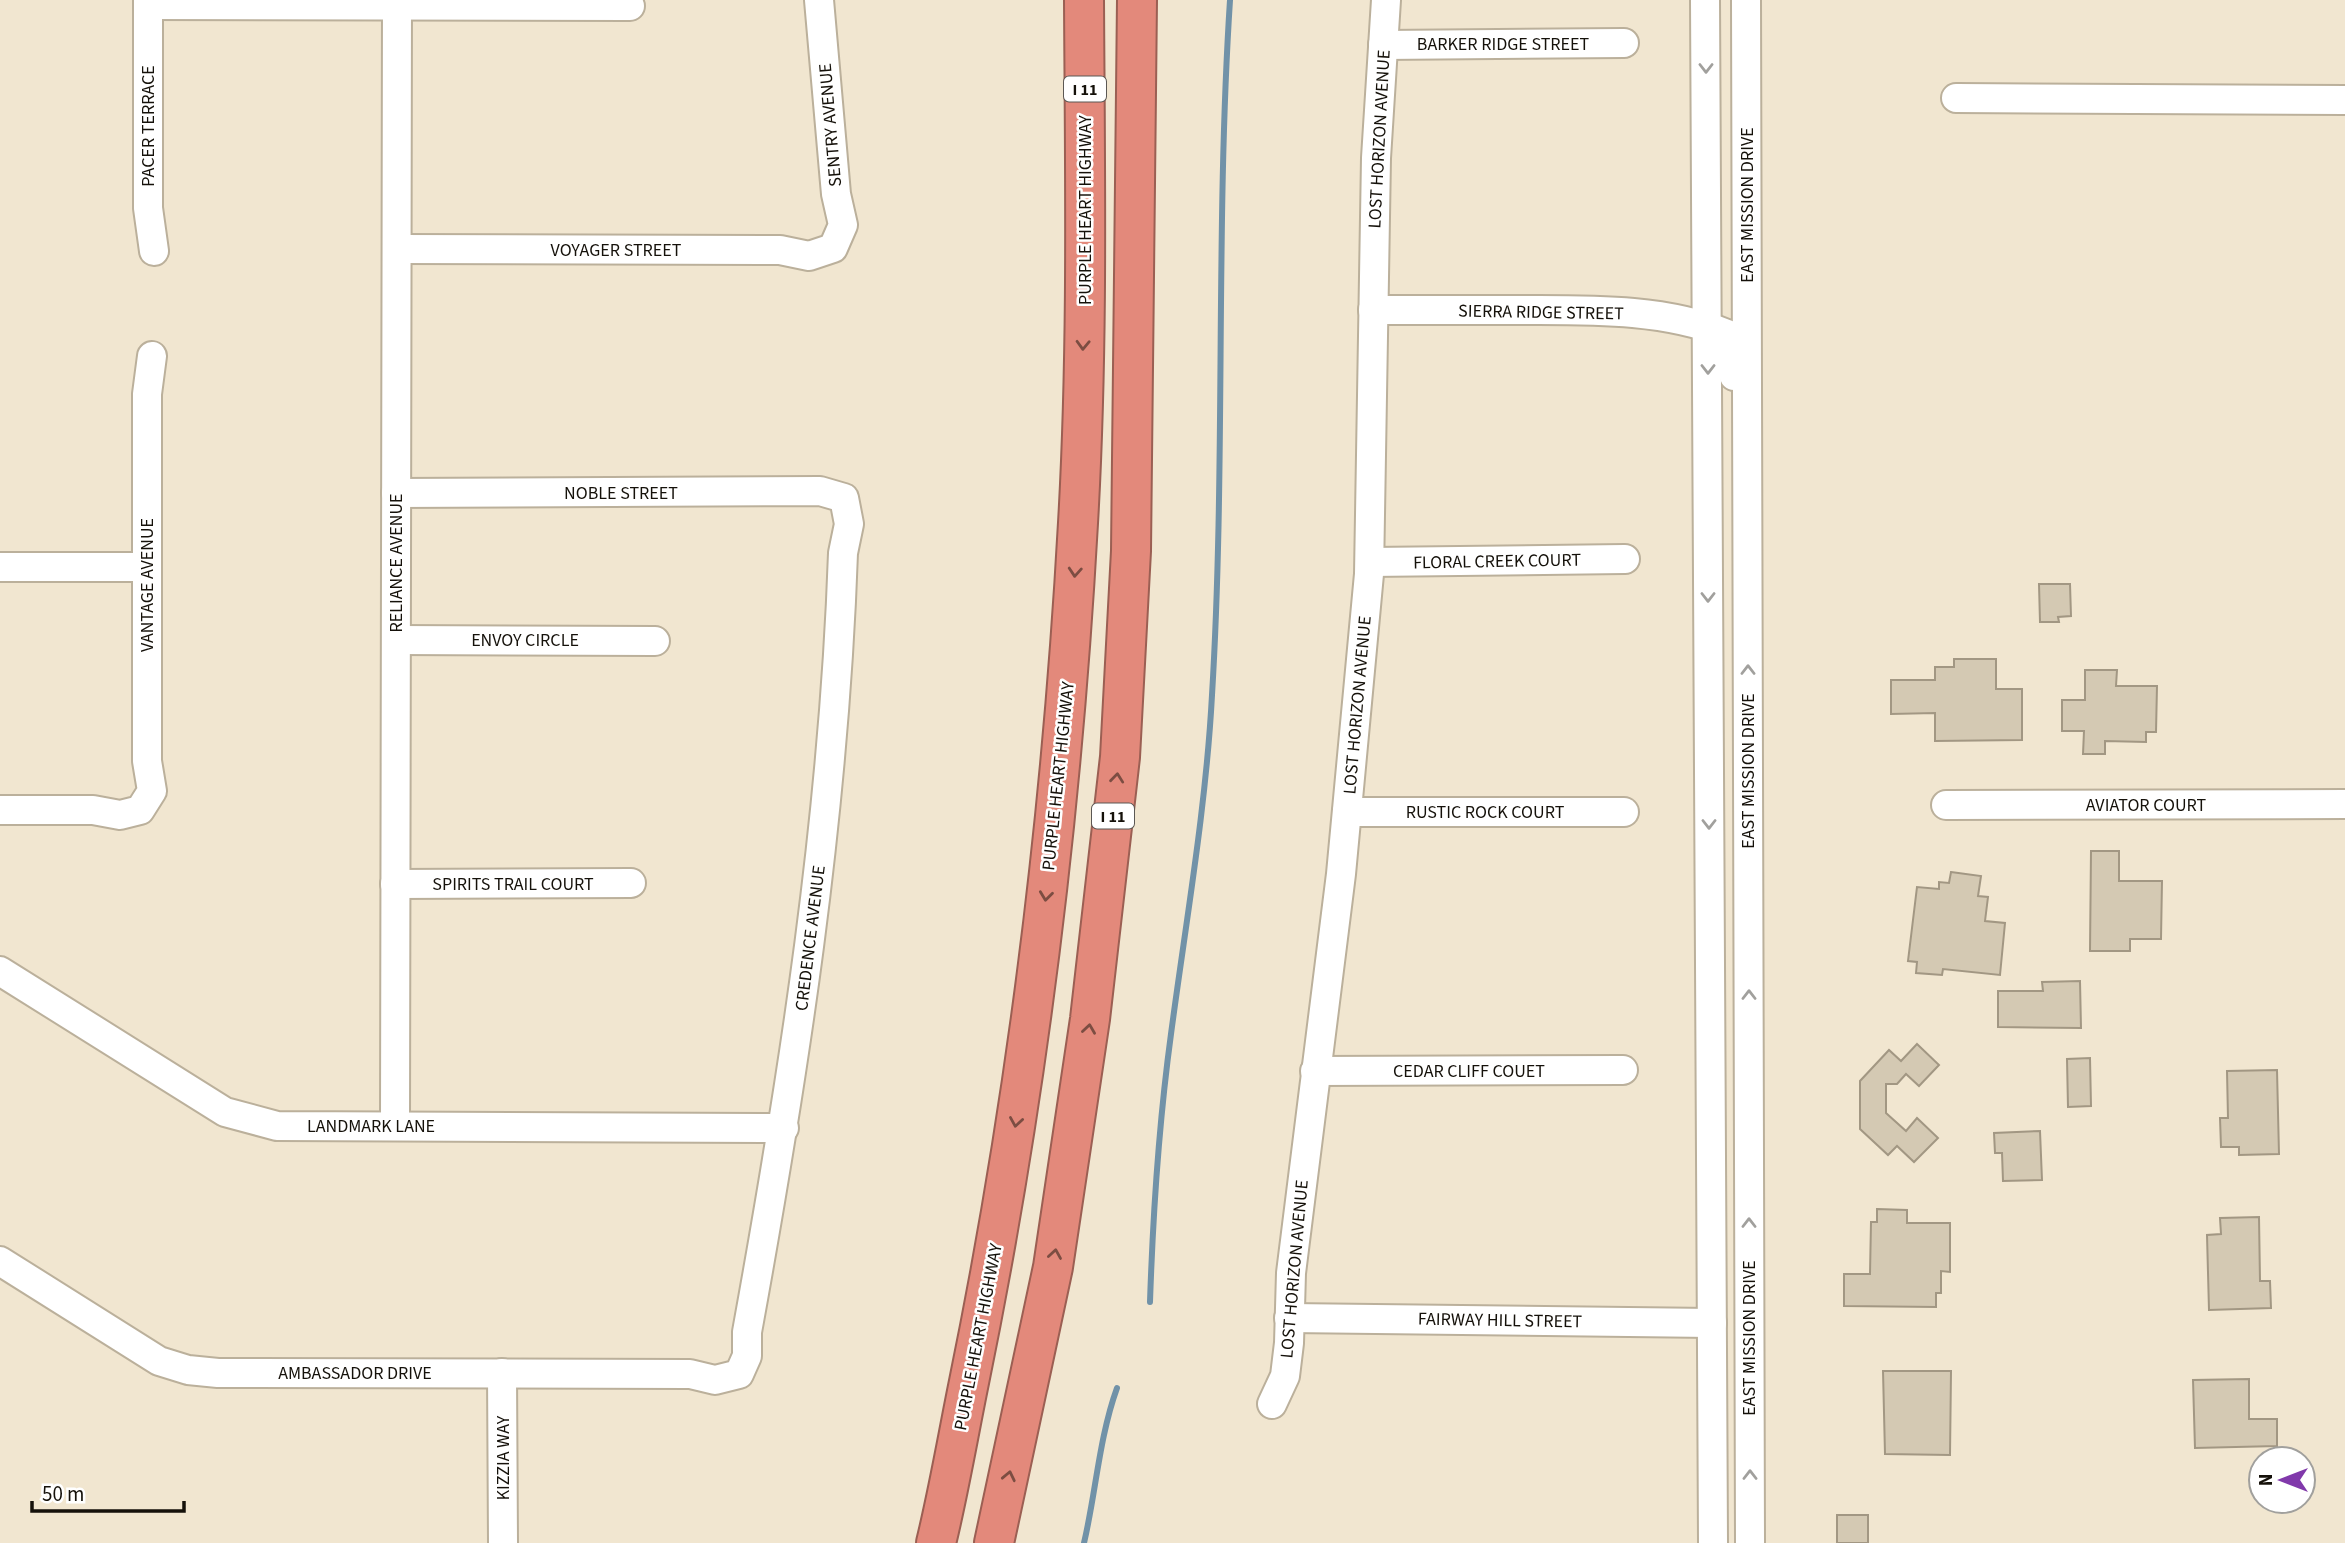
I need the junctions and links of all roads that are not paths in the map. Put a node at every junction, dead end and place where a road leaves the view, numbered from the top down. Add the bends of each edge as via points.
1 (818, 0) edge
2 (1074, 0) edge
3 (1084, 0) edge
4 (1137, 0) edge
5 (1157, 0) edge
6 (1386, 0) edge
7 (1705, 0) edge
8 (1746, 0) edge
9 (148, 3) edge
10 (397, 3) edge
11 (630, 6) dead end
12 (1624, 43) dead end
13 (1383, 45) junction
14 (1138, 79) junction
15 (1955, 98) dead end
16 (2345, 100) edge
17 (1085, 179) junction
18 (833, 248) joint
19 (397, 249) junction
20 (154, 251) dead end
21 (1373, 310) junction
22 (1707, 326) junction
23 (152, 356) dead end
24 (396, 493) junction
25 (844, 498) joint
26 (1625, 559) dead end
27 (1370, 562) junction
28 (0, 567) edge
29 (148, 567) junction
30 (1749, 589) junction
31 (396, 640) junction
32 (655, 641) dead end
33 (2345, 804) edge
34 (1946, 805) dead end
35 (0, 810) edge
36 (1347, 812) junction
37 (1624, 812) dead end
38 (631, 883) dead end
39 (395, 884) junction
40 (0, 971) edge
41 (1623, 1070) dead end
42 (1315, 1071) junction
43 (396, 1126) junction
44 (784, 1128) junction
45 (0, 1261) edge
46 (1289, 1318) junction
47 (1712, 1323) junction
48 (502, 1373) junction
49 (739, 1374) joint
50 (1272, 1405) dead end
51 (503, 1543) edge
52 (936, 1543) edge
53 (995, 1543) edge
54 (1713, 1543) edge
55 (1750, 1543) edge

1 - 18 street, SENTRY AVENUE via 836,194 843,225
2 - 17 highway
3 - 17 highway, PURPLE HEART HIGHWAY / I 11
4 - 14 highway, I 11
5 - 14 highway
6 - 13 street, LOST HORIZON AVENUE
7 -> 22 street, EAST MISSION DRIVE
8 - 30 street, EAST MISSION DRIVE
9 - 10 street
9 - 20 street, PACER TERRACE via 148,208
10 - 11 street
10 - 19 street, RELIANCE AVENUE
12 - 13 street, BARKER RIDGE STREET
13 - 21 street, LOST HORIZON AVENUE
53 -> 14 highway, I 11 via 1053,1267 1090,1019 1120,757 1131,551
15 - 16 street
17 -> 52 highway, PURPLE HEART HIGHWAY / I 11 via 1078,519 1063,753 1032,1013 995,1255
18 - 19 street, VOYAGER STREET via 809,256 780,250
19 - 24 street, RELIANCE AVENUE
21 - 22 street, SIERRA RIDGE STREET via 1584,310
21 - 27 street, LOST HORIZON AVENUE
22 - 30 street via 1727,334 1734,359 1736,537
22 -> 47 street, EAST MISSION DRIVE
23 - 29 street, VANTAGE AVENUE via 147,394
24 - 25 street, NOBLE STREET via 820,491
24 - 31 street, RELIANCE AVENUE
25 - 44 street, CREDENCE AVENUE via 849,524 843,553 828,784
26 - 27 street, FLORAL CREEK COURT
27 - 36 street, LOST HORIZON AVENUE
28 - 29 street
29 - 35 street, VANTAGE AVENUE via 152,791 140,810 120,815 93,810
55 -> 30 street, EAST MISSION DRIVE
31 - 32 street, ENVOY CIRCLE
31 - 39 street, RELIANCE AVENUE
33 - 34 street, AVIATOR COURT
36 - 37 street, RUSTIC ROCK COURT
36 - 42 street, LOST HORIZON AVENUE
38 - 39 street, SPIRITS TRAIL COURT
39 - 43 street, RELIANCE AVENUE
40 - 43 street, LANDMARK LANE via 225,1112 277,1126
41 - 42 street, CEDAR CLIFF COUET
42 - 46 street, LOST HORIZON AVENUE
43 - 44 street, LANDMARK LANE
44 - 49 street, CREDENCE AVENUE via 747,1332 747,1356
45 - 48 street, AMBASSADOR DRIVE via 134,1347 188,1370
46 - 47 street, FAIRWAY HILL STREET
46 - 50 street, LOST HORIZON AVENUE via 1284,1376
47 - 54 street, EAST MISSION DRIVE
48 - 49 street, AMBASSADOR DRIVE via 690,1374 715,1380
48 - 51 street, KIZZIA WAY

